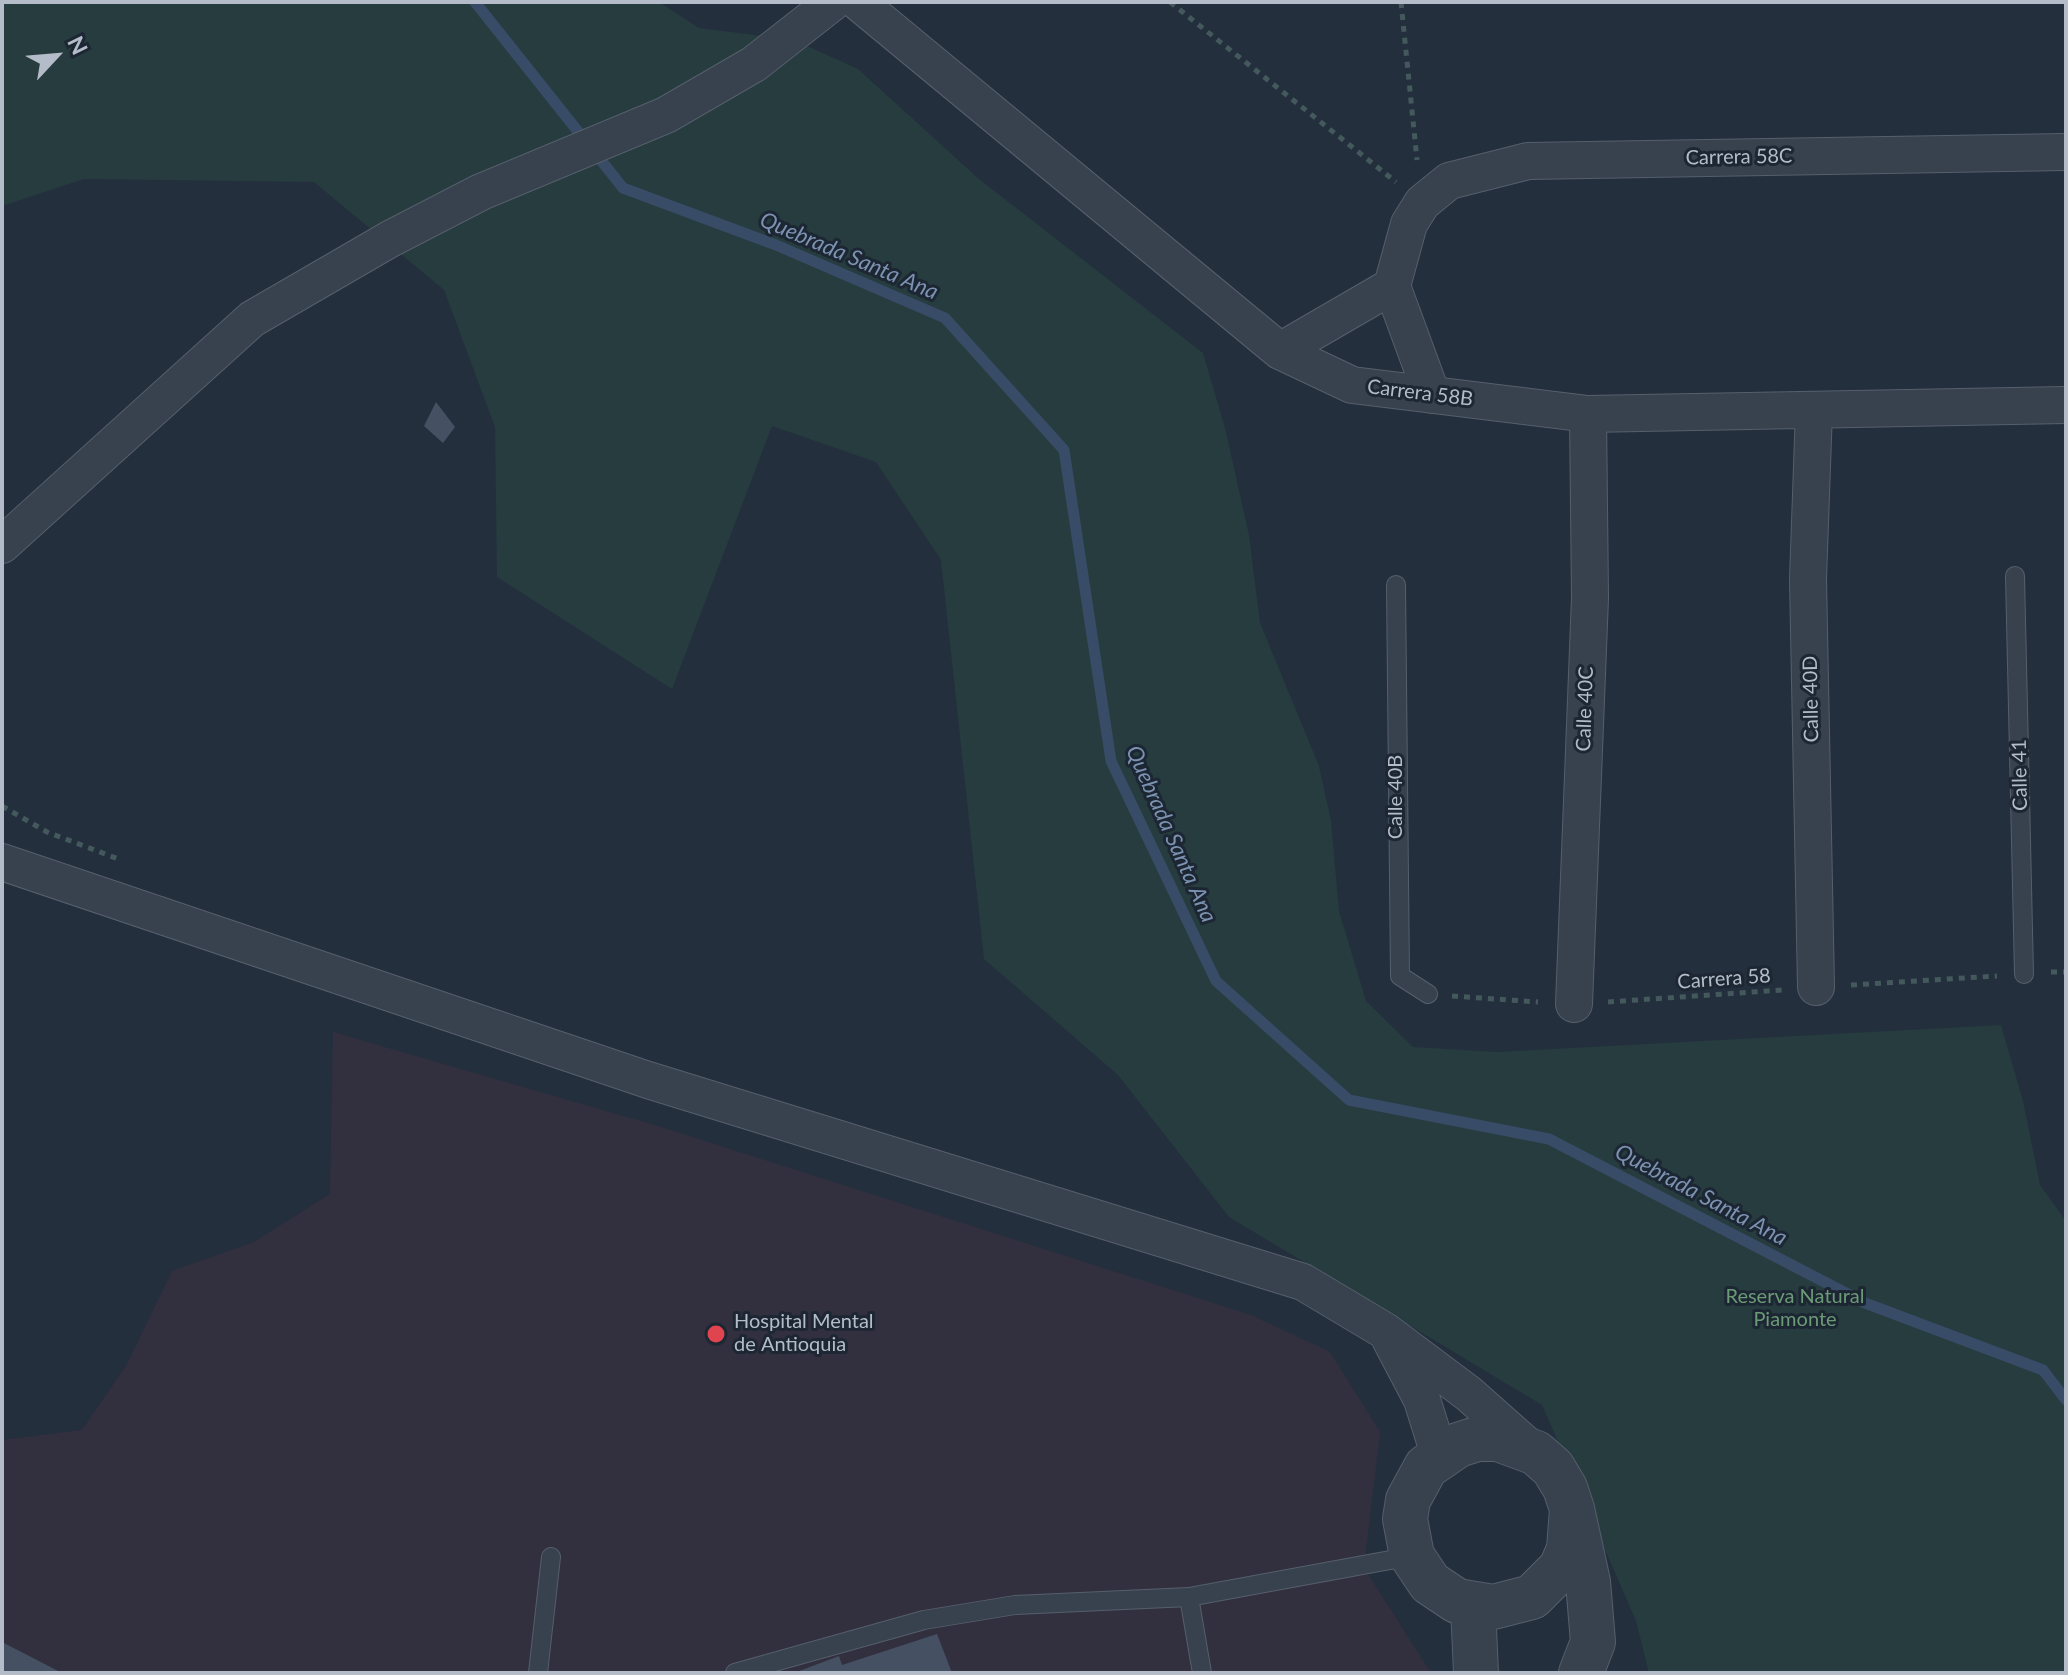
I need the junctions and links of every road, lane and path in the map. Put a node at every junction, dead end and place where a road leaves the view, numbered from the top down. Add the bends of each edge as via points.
1 (833, 2) edge
2 (858, 2) edge
3 (1170, 2) edge
4 (1401, 2) edge
5 (2066, 152) edge
6 (1422, 203) junction
7 (1392, 286) junction
8 (1280, 351) junction
9 (1432, 395) junction
10 (2066, 405) edge
11 (1814, 410) junction
12 (1588, 414) junction
13 (2, 545) edge
14 (2015, 576) dead end
15 (1396, 585) dead end
16 (2, 862) edge
17 (2024, 974) joint
18 (1816, 987) junction
19 (1428, 994) joint
20 (1574, 1004) junction
21 (1385, 1331) junction
22 (1536, 1453) junction
23 (1439, 1454) junction
24 (1572, 1509) junction
25 (1412, 1556) junction
26 (551, 1557) dead end
27 (1189, 1597) junction
28 (1473, 1606) junction
29 (538, 1673) edge
30 (735, 1673) edge
31 (1202, 1673) edge
32 (1476, 1673) edge
33 (1581, 1673) edge

1 - 13 street via 754,64 666,115 525,172 390,239 252,319
2 - 8 street, Carrera 58B
3 - 6 path
4 - 6 path
5 - 6 street, Carrera 58C via 1528,161 1449,181
6 - 7 street via 1409,224
7 - 8 street
7 - 9 street
8 - 9 street, Carrera 58B via 1352,385
9 - 12 street, Carrera 58B
10 - 11 street, Carrera 58B
11 - 12 street, Carrera 58B
11 - 18 street, Calle 40D via 1808,579
12 - 20 street, Calle 40C via 1590,598
14 - 17 lane, Calle 41
15 - 19 lane, Calle 40B via 1400,976
16 - 21 street via 648,1080 1303,1282
17 - 18 path, Carrera 58
18 - 20 path, Carrera 58
19 - 20 path, Carrera 58
21 - 22 street
21 - 23 street via 1422,1400
22 - 23 street via 1488,1439
22 - 24 street via 1553,1468
23 - 25 street via 1408,1500 1406,1538
24 - 28 street via 1569,1549 1548,1584 1513,1604
24 - 33 street via 1588,1582 1593,1642
25 - 27 lane
25 - 28 street via 1442,1593
26 - 29 lane
27 - 30 lane via 1015,1605 924,1620
27 - 31 lane
28 - 32 street

